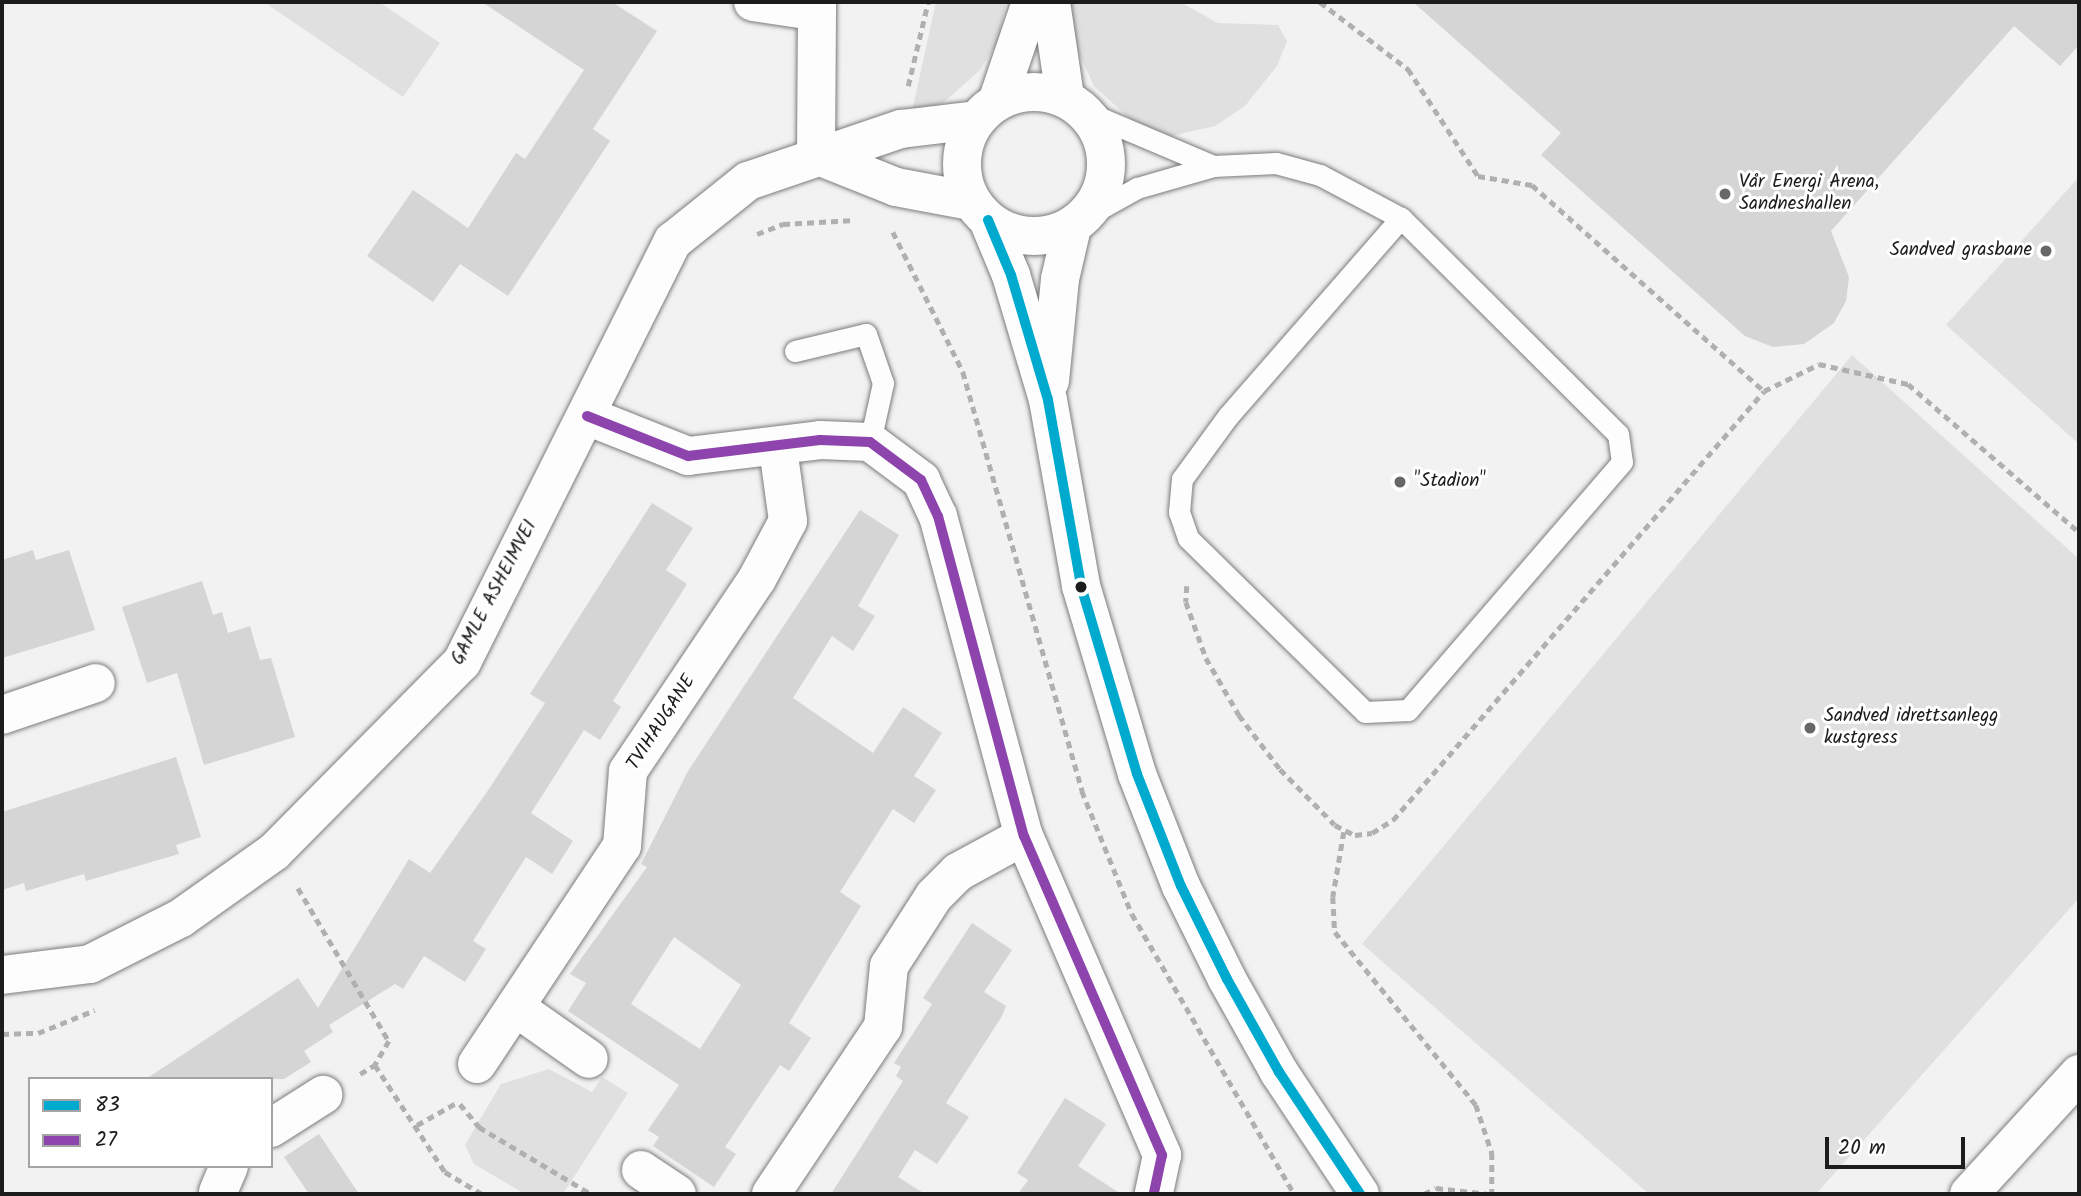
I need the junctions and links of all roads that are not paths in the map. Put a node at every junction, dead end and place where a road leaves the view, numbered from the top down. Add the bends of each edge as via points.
1 (753, 2) edge
2 (1031, 2) edge
3 (1051, 2) edge
4 (815, 6) edge
5 (1075, 105) junction
6 (986, 111) junction
7 (816, 155) junction
8 (1213, 166) junction
9 (979, 211) junction
10 (1401, 218) junction
11 (1078, 222) junction
12 (795, 351) dead end
13 (1048, 400) junction
14 (587, 416) junction
15 (870, 442) junction
16 (778, 448) junction
17 (96, 683) dead end
18 (2, 715) edge
19 (1024, 836) junction
20 (2, 975) edge
21 (515, 1007) junction
22 (589, 1059) dead end
23 (477, 1065) dead end
24 (2079, 1074) edge
25 (323, 1095) dead end
26 (273, 1127) edge
27 (642, 1170) dead end
28 (677, 1194) edge
29 (771, 1194) edge
30 (1154, 1194) edge
31 (1360, 1194) edge
32 (1969, 1194) edge

1 - 4 street
2 - 6 street
3 - 5 street
4 - 7 street
5 - 6 street via 1037,90
5 - 8 lane
5 - 11 street via 1106,150 1100,198
6 - 7 street, GAMLE ASHEIMVEI via 901,129
6 - 9 street via 964,142 961,167
7 - 9 street via 896,187
7 - 14 street, GAMLE ASHEIMVEI via 748,181 673,241
8 - 10 lane via 1287,166 1320,175
8 - 11 lane via 1137,188
9 - 11 street via 1022,236 1048,236
9 - 13 street via 1011,275
10 - 10 lane via 1618,434 1622,462 1408,710 1365,712 1188,538 1179,512 1182,479 1228,416
11 - 13 street via 1060,279
12 - 15 lane via 866,334 883,383
13 - 31 street via 1081,586 1137,774 1166,849 1227,979 1279,1072
14 - 16 street via 688,456
14 - 20 street, GAMLE ASHEIMVEI via 462,662 274,852 181,918 90,964
15 - 16 street via 820,440
15 - 19 street via 920,480 938,516
16 - 21 street, TVIHAUGANE via 788,522 757,579 628,771 622,846
17 - 18 street
19 - 29 street via 958,872 934,896 889,966 883,1027
19 - 30 street via 1161,1155
21 - 22 street
21 - 23 street, TVIHAUGANE
24 - 32 street
25 - 26 street
27 - 28 street

